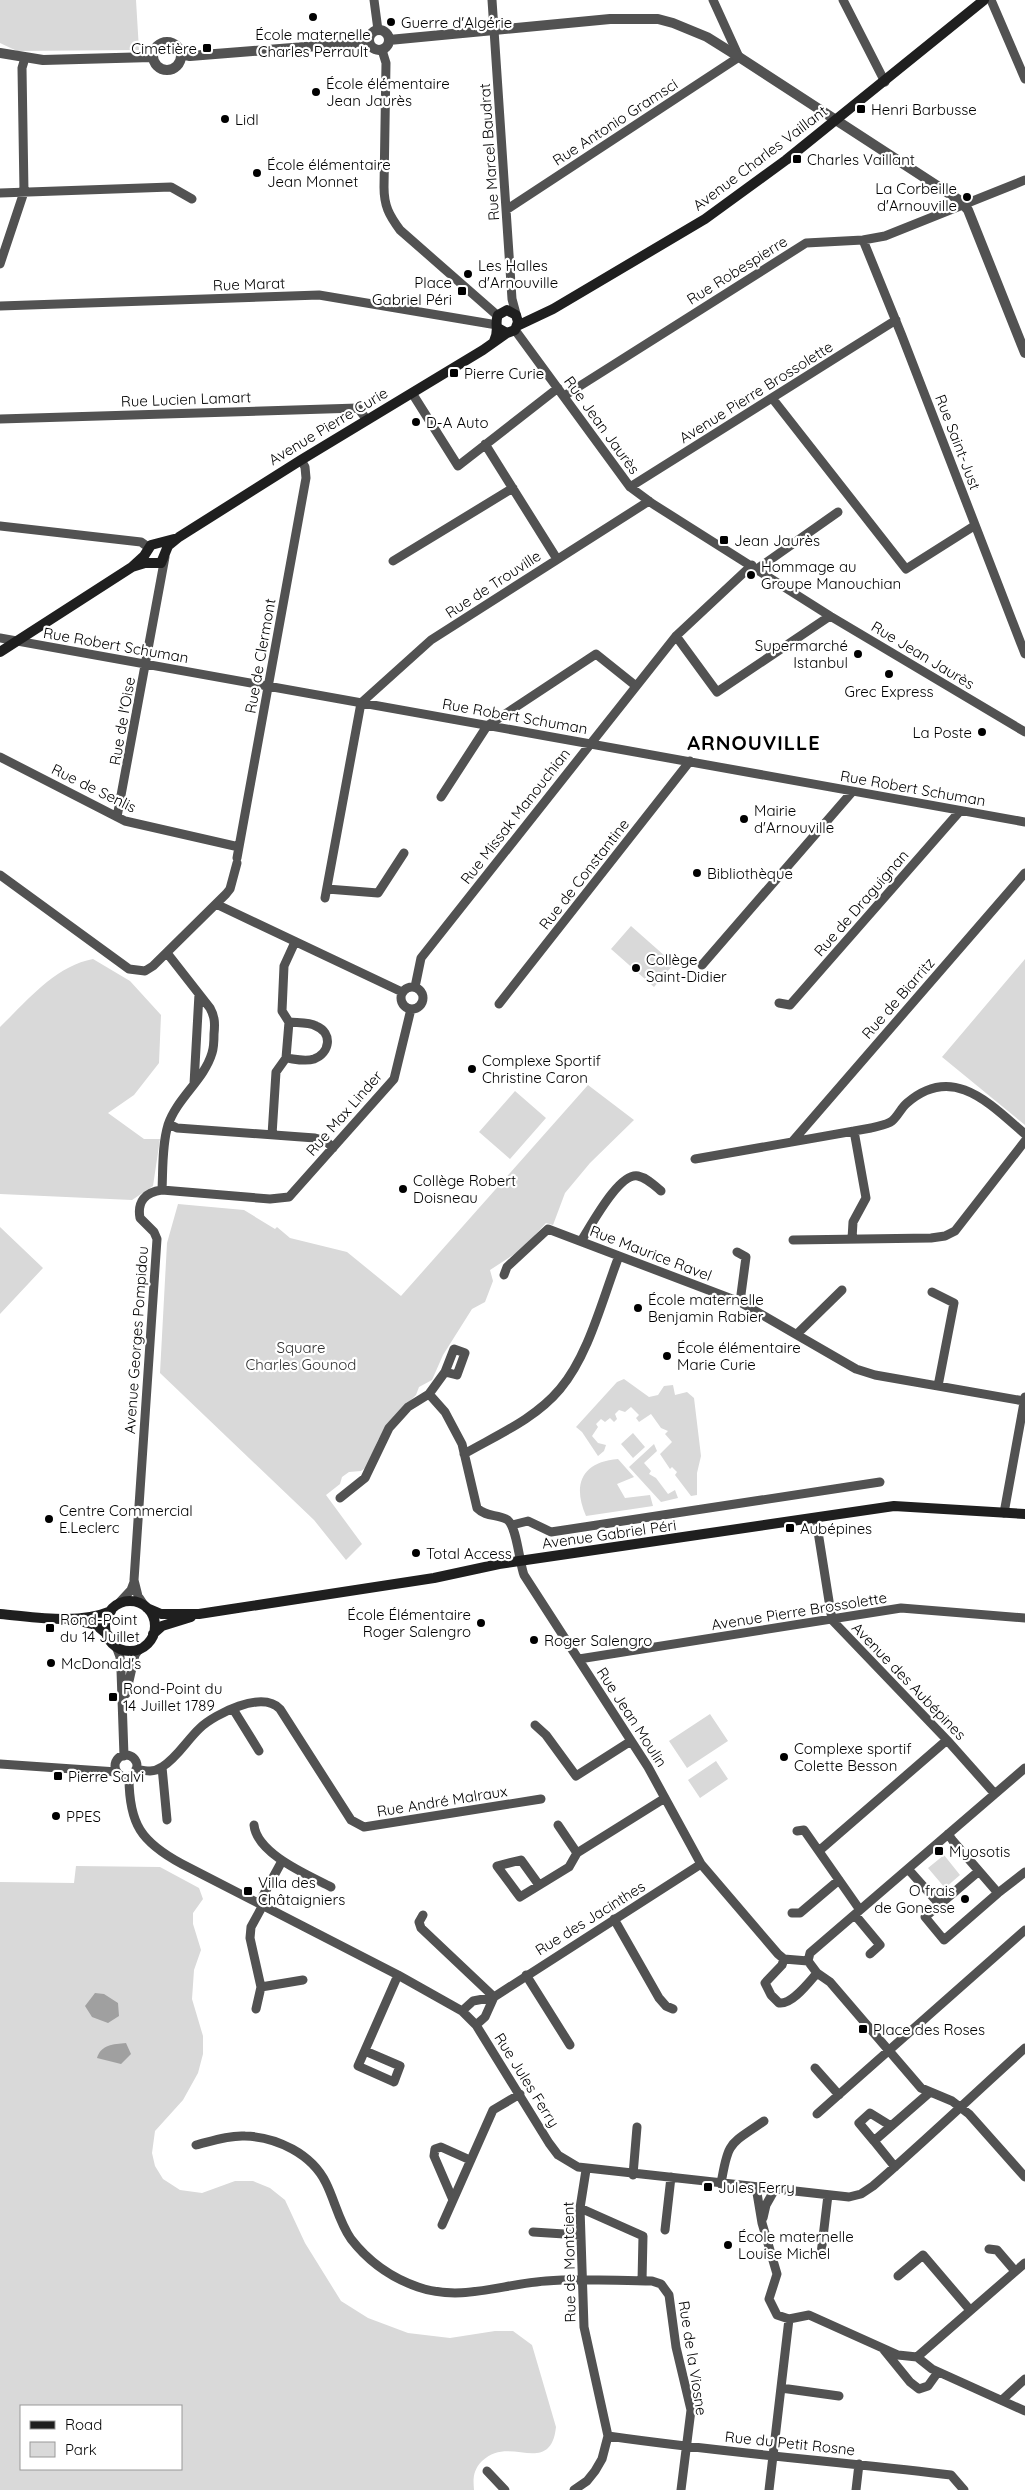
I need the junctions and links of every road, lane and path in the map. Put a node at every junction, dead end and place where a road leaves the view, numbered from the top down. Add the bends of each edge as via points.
1 (374, 0) edge
2 (492, 0) edge
3 (713, 0) edge
4 (843, 0) edge
5 (984, 0) edge
6 (991, 0) edge
7 (378, 30) junction
8 (495, 30) junction
9 (389, 40) junction
10 (369, 42) junction
11 (382, 50) junction
12 (0, 53) edge
13 (182, 54) junction
14 (152, 57) junction
15 (739, 57) junction
16 (25, 58) junction
17 (1025, 79) edge
18 (885, 82) junction
19 (838, 120) junction
20 (1025, 180) edge
21 (24, 192) junction
22 (0, 193) edge
23 (192, 199) dead end
24 (963, 204) junction
25 (506, 210) junction
26 (863, 240) junction
27 (0, 264) edge
28 (0, 306) edge
29 (513, 310) junction
30 (538, 317) junction
31 (896, 320) junction
32 (501, 329) junction
33 (1025, 353) edge
34 (558, 388) junction
35 (412, 392) junction
36 (564, 396) junction
37 (772, 398) junction
38 (0, 418) edge
39 (367, 420) junction
40 (485, 444) junction
41 (301, 460) junction
42 (630, 487) junction
43 (513, 488) junction
44 (649, 501) junction
45 (838, 512) dead end
46 (0, 526) edge
47 (974, 526) junction
48 (163, 551) junction
49 (149, 557) junction
50 (558, 559) junction
51 (393, 562) dead end
52 (754, 567) junction
53 (163, 572) junction
54 (830, 616) junction
55 (676, 636) junction
56 (0, 638) edge
57 (16, 641) junction
58 (0, 652) edge
59 (1025, 654) edge
60 (147, 664) junction
61 (268, 685) junction
62 (636, 686) junction
63 (361, 703) junction
64 (487, 726) junction
65 (1025, 732) edge
66 (590, 744) junction
67 (0, 757) edge
68 (690, 761) junction
69 (852, 792) junction
70 (441, 797) dead end
71 (960, 811) junction
72 (118, 817) junction
73 (1025, 822) edge
74 (239, 847) junction
75 (404, 853) dead end
76 (1025, 873) edge
77 (0, 875) edge
78 (216, 904) junction
79 (295, 942) junction
80 (167, 953) junction
81 (702, 965) dead end
82 (414, 986) junction
83 (402, 992) junction
84 (199, 994) junction
85 (780, 1003) dead end
86 (499, 1004) dead end
87 (411, 1009) junction
88 (289, 1022) junction
89 (286, 1058) junction
90 (194, 1084) junction
91 (168, 1124) junction
92 (854, 1130) junction
93 (1025, 1134) edge
94 (272, 1135) junction
95 (1025, 1141) edge
96 (792, 1142) junction
97 (333, 1148) junction
98 (695, 1159) dead end
99 (162, 1190) junction
100 (661, 1191) dead end
101 (852, 1239) junction
102 (793, 1240) dead end
103 (581, 1241) junction
104 (737, 1252) dead end
105 (618, 1256) junction
106 (504, 1275) dead end
107 (842, 1290) dead end
108 (932, 1292) dead end
109 (740, 1302) junction
110 (797, 1334) junction
111 (445, 1372) dead end
112 (938, 1386) junction
113 (429, 1394) junction
114 (1025, 1399) edge
115 (464, 1454) junction
116 (880, 1482) dead end
117 (340, 1498) dead end
118 (1004, 1513) junction
119 (1025, 1514) edge
120 (816, 1518) junction
121 (512, 1525) junction
122 (519, 1562) junction
123 (134, 1580) junction
124 (146, 1606) junction
125 (114, 1608) junction
126 (0, 1614) edge
127 (199, 1614) junction
128 (58, 1618) junction
129 (1025, 1618) edge
130 (832, 1620) junction
131 (153, 1634) junction
132 (108, 1636) junction
133 (116, 1646) junction
134 (140, 1648) junction
135 (579, 1659) junction
136 (124, 1704) junction
137 (233, 1709) junction
138 (535, 1725) dead end
139 (947, 1740) junction
140 (631, 1741) junction
141 (259, 1751) dead end
142 (124, 1756) junction
143 (0, 1764) edge
144 (162, 1767) junction
145 (136, 1768) junction
146 (1025, 1768) edge
147 (117, 1772) junction
148 (129, 1777) junction
149 (995, 1794) junction
150 (665, 1798) junction
151 (540, 1800) dead end
152 (167, 1820) dead end
153 (558, 1825) dead end
154 (254, 1826) dead end
155 (798, 1831) dead end
156 (948, 1834) junction
157 (820, 1850) junction
158 (576, 1853) junction
159 (282, 1861) junction
160 (701, 1864) junction
161 (908, 1869) junction
162 (979, 1871) junction
163 (1025, 1872) edge
164 (838, 1880) junction
165 (539, 1885) junction
166 (331, 1887) dead end
167 (998, 1893) junction
168 (261, 1904) junction
169 (940, 1905) junction
170 (857, 1912) junction
171 (792, 1913) dead end
172 (423, 1914) dead end
173 (614, 1919) junction
174 (1025, 1930) edge
175 (870, 1954) dead end
176 (784, 1959) junction
177 (808, 1961) junction
178 (817, 1973) junction
179 (398, 1975) junction
180 (526, 1975) junction
181 (303, 1980) dead end
182 (261, 1987) junction
183 (494, 1997) junction
184 (256, 2009) dead end
185 (673, 2009) dead end
186 (462, 2011) junction
187 (476, 2025) junction
188 (570, 2045) dead end
189 (1025, 2048) edge
190 (365, 2050) junction
191 (889, 2050) junction
192 (815, 2068) dead end
193 (929, 2093) junction
194 (520, 2094) junction
195 (839, 2095) junction
196 (959, 2107) junction
197 (817, 2114) dead end
198 (764, 2121) dead end
199 (891, 2126) junction
200 (637, 2127) dead end
201 (874, 2141) junction
202 (196, 2145) dead end
203 (470, 2160) junction
204 (1025, 2162) edge
205 (895, 2167) junction
206 (1018, 2168) junction
207 (586, 2170) junction
208 (633, 2175) junction
209 (671, 2177) junction
210 (1025, 2177) edge
211 (721, 2184) junction
212 (756, 2187) junction
213 (774, 2190) junction
214 (828, 2195) junction
215 (452, 2200) junction
216 (580, 2208) junction
217 (762, 2223) junction
218 (442, 2225) dead end
219 (665, 2230) dead end
220 (533, 2232) dead end
221 (580, 2235) junction
222 (989, 2249) dead end
223 (821, 2254) dead end
224 (1025, 2263) edge
225 (1015, 2271) junction
226 (898, 2276) dead end
227 (580, 2279) junction
228 (642, 2281) junction
229 (970, 2310) junction
230 (789, 2319) junction
231 (882, 2348) junction
232 (917, 2358) junction
233 (938, 2372) junction
234 (1025, 2379) edge
235 (781, 2388) junction
236 (839, 2396) dead end
237 (1002, 2400) junction
238 (1025, 2411) edge
239 (608, 2436) junction
240 (687, 2447) junction
241 (773, 2454) junction
242 (859, 2464) junction
243 (487, 2470) dead end
244 (505, 2490) edge
245 (574, 2490) edge
246 (681, 2490) edge
247 (769, 2490) edge
248 (856, 2490) edge
249 (964, 2490) edge

1 - 7 street
2 - 8 street, Rue Marcel Baudrat
3 - 15 street
4 - 18 street
5 - 18 main road, Avenue Charles Vaillant
6 - 17 street
7 - 9 street
7 - 10 street via 372,33
8 - 9 street
8 - 15 street via 610,19 658,19 689,28
8 - 25 street, Rue Marcel Baudrat
9 - 11 street
10 - 11 street via 375,50
10 - 13 street
11 - 32 street, Rue Jean Jaurès via 386,63 384,202 388,214 400,230
12 - 16 street
13 - 14 street via 178,46 165,42 157,45
13 - 14 street via 176,67 168,70 156,65
14 - 16 street
15 - 19 street
15 - 25 street, Rue Antonio Gramsci
16 - 21 street via 22,68
18 - 19 main road, Avenue Charles Vaillant
19 - 24 street
19 - 30 main road, Avenue Charles Vaillant via 705,219
20 - 24 street, Rue Robespierre
21 - 22 street
21 - 23 street via 171,186
21 - 27 street
24 - 26 street, Rue Robespierre via 885,236
24 - 33 street
25 - 29 street, Rue Marcel Baudrat
26 - 31 street, Rue Saint-Just
26 - 36 street, Rue Robespierre via 806,243
28 - 32 street, Rue Marat via 318,295
29 - 30 main road
29 - 32 main road
29 - 32 main road
30 - 32 main road, Avenue Charles Vaillant
31 - 37 street, Avenue Pierre Brossolette
31 - 47 street, Rue Saint-Just
32 - 34 street, Rue Jean Jaurès
32 - 35 main road, Avenue Pierre Curie
34 - 36 street, Rue Jean Jaurès
34 - 40 street
35 - 39 main road, Avenue Pierre Curie
35 - 40 street via 458,466
36 - 42 street, Rue Jean Jaurès
37 - 42 street, Avenue Pierre Brossolette
37 - 47 street via 906,569
38 - 39 street, Rue Lucien Lamart via 358,408
39 - 41 main road, Avenue Pierre Curie
40 - 43 street
41 - 48 main road, Avenue Pierre Curie via 179,537
41 - 61 street, Rue de Clermont via 306,478
42 - 44 street, Rue Jean Jaurès
43 - 50 street
43 - 51 street
44 - 50 street, Rue de Trouville
44 - 52 street, Rue Jean Jaurès
45 - 52 street
46 - 49 street via 141,542
47 - 59 street, Rue Saint-Just
48 - 49 main road, Avenue Pierre Curie
48 - 49 main road, Avenue Pierre Curie via 161,563
48 - 53 street, Rue de l'Oise
49 - 53 street
49 - 57 main road, Avenue Pierre Curie
50 - 63 street, Rue de Trouville via 431,640
52 - 54 street, Rue Jean Jaurès
52 - 55 street, Rue Missak Manouchian
53 - 60 street, Rue de l'Oise
54 - 55 street via 717,692
54 - 65 street, Rue Jean Jaurès
55 - 62 street, Rue Missak Manouchian
56 - 57 street, Rue Robert Schuman
57 - 58 main road, Avenue Pierre Curie
57 - 60 street, Rue Robert Schuman
60 - 61 street, Rue Robert Schuman
60 - 72 street, Rue de l'Oise
61 - 63 street, Rue Robert Schuman
61 - 74 street, Rue de Clermont
62 - 64 street via 596,654
62 - 66 street, Rue Missak Manouchian
63 - 64 street, Rue Robert Schuman
63 - 75 street via 326,893 378,893
64 - 66 street, Rue Robert Schuman
64 - 70 street
66 - 68 street, Rue Robert Schuman
66 - 82 street, Rue Missak Manouchian via 424,954
67 - 72 street, Rue de Senlis
68 - 69 street, Rue Robert Schuman
68 - 86 street, Rue de Constantine
69 - 71 street, Rue Robert Schuman
69 - 81 street
71 - 73 street, Rue Robert Schuman
71 - 85 street, Rue de Draguignan via 790,1005
72 - 74 street, Rue de Senlis
74 - 78 street, Rue de Clermont via 230,889
76 - 96 street, Rue de Biarritz
77 - 80 street, Rue de Clermont via 129,969 137,972 149,969
78 - 79 street
78 - 80 street, Rue de Clermont
79 - 83 street
79 - 88 street via 284,966 282,1011
80 - 84 street
82 - 83 street
82 - 87 street via 424,997 418,1007
83 - 87 street via 402,1003
84 - 90 street
84 - 90 street via 215,1016 215,1026 213,1052
87 - 97 street, Rue Max Linder via 394,1079
88 - 89 street
88 - 89 street via 315,1025 325,1033 328,1044 326,1050 315,1058
89 - 94 street via 276,1072
90 - 91 street
91 - 94 street via 177,1128
91 - 99 street
92 - 93 street via 891,1122 906,1103 926,1090 946,1086 976,1093
92 - 96 street
92 - 101 street via 866,1198 853,1222
94 - 97 street via 316,1138
95 - 101 street via 955,1231 931,1238
96 - 98 street
97 - 99 street, Rue Max Linder via 289,1197 270,1199
99 - 123 street, Avenue Georges Pompidou via 147,1194 140,1203 139,1211 140,1218 154,1232 156,1239
100 - 103 street via 637,1175 623,1180
101 - 102 street
103 - 105 street, Rue Maurice Ravel
103 - 106 street, Rue Maurice Ravel via 548,1229 507,1267
104 - 109 street via 746,1257
105 - 109 street, Rue Maurice Ravel
105 - 115 street via 585,1344 560,1389 528,1417
107 - 110 street
108 - 112 street via 954,1303
109 - 110 street, Rue Maurice Ravel
110 - 112 street, Rue Maurice Ravel via 856,1369
111 - 113 street
112 - 114 street, Rue Maurice Ravel
113 - 115 street via 450,1421
113 - 117 street via 397,1417 365,1478
114 - 118 street
115 - 121 street via 477,1508 485,1515 505,1518
116 - 121 street via 551,1532 528,1521
118 - 119 main road, Avenue Gabriel Péri
118 - 120 main road, Avenue Gabriel Péri via 894,1506
120 - 122 main road, Avenue Gabriel Péri
120 - 130 street, Avenue des Aubépines
121 - 122 street, Rue Jean Moulin
122 - 127 main road, Avenue Gabriel Péri
122 - 135 street, Rue Jean Moulin via 524,1575
123 - 124 street, Avenue Georges Pompidou via 136,1591
123 - 125 street, Avenue Georges Pompidou via 131,1590
124 - 125 main road via 135,1601
124 - 127 main road, Avenue Gabriel Péri via 161,1614
124 - 131 main road via 154,1621
125 - 128 main road via 90,1617
125 - 132 main road via 106,1619
126 - 128 main road
127 - 131 main road, Avenue Gabriel Péri via 162,1626
128 - 132 main road via 96,1625
129 - 130 street, Avenue Pierre Brossolette via 902,1608
130 - 135 street, Avenue Pierre Brossolette
130 - 139 street, Avenue des Aubépines
131 - 134 main road via 149,1642
132 - 133 main road
133 - 134 main road via 130,1650
133 - 136 street
134 - 136 street via 133,1660
135 - 140 street, Rue Jean Moulin
136 - 142 street
137 - 141 street
137 - 144 street, Rue André Malraux via 202,1726
137 - 151 street, Rue André Malraux via 254,1702 277,1706 351,1820 359,1826
138 - 140 street via 576,1776
139 - 149 street, Avenue des Aubépines
139 - 157 street
140 - 150 street, Rue Jean Moulin
142 - 145 street via 134,1759
142 - 147 street via 116,1762
143 - 147 street
144 - 145 street via 150,1772
144 - 152 street
145 - 148 street
146 - 149 street
147 - 148 street
148 - 168 street, Rue Jules Ferry via 130,1808 135,1823 152,1846
149 - 156 street
150 - 158 street
150 - 160 street, Rue Jean Moulin
153 - 158 street
154 - 159 street via 260,1841
155 - 157 street via 804,1830
156 - 161 street
156 - 162 street
157 - 164 street
158 - 165 street via 569,1866
159 - 166 street
159 - 168 street
160 - 173 street, Rue des Jacinthes
160 - 176 street, Rue Jean Moulin
161 - 169 street
161 - 170 street
162 - 167 street
162 - 169 street
163 - 167 street
164 - 170 street
164 - 171 street via 800,1913
165 - 165 street via 520,1897 497,1866 521,1860
167 - 169 street via 944,1940 925,1917
168 - 179 street, Rue Jules Ferry
168 - 182 street via 250,1938
170 - 175 street via 880,1946
170 - 177 street via 810,1953
172 - 183 street via 421,1928
173 - 180 street, Rue des Jacinthes
173 - 185 street via 659,1998
174 - 191 street
176 - 177 street
176 - 178 street via 765,1983 780,2003 787,2002
177 - 178 street
178 - 191 street via 830,1982
179 - 186 street, Rue Jules Ferry
179 - 190 street
180 - 183 street, Rue des Jacinthes
180 - 188 street
181 - 182 street
182 - 184 street
183 - 186 street via 473,2001
183 - 187 street via 485,2017
186 - 187 street, Rue Jules Ferry
187 - 194 street, Rue Jules Ferry
189 - 196 street, Rue Jules Ferry
190 - 190 street via 358,2066 394,2082 400,2066
191 - 193 street
191 - 195 street
192 - 195 street
193 - 196 street
193 - 199 street
194 - 203 street via 493,2110
194 - 207 street, Rue Jules Ferry via 558,2155
195 - 197 street
196 - 205 street, Rue Jules Ferry via 950,2119
196 - 206 street
198 - 211 street via 732,2143
199 - 201 street
199 - 201 street via 870,2113 859,2123
200 - 208 street
201 - 205 street
202 - 227 street, Rue de la Viosne via 243,2136 260,2138 293,2150 317,2168 344,2226 363,2252 390,2274 419,2287 462,2293 516,2284
203 - 215 street
203 - 215 street via 441,2147 435,2149 434,2156
204 - 206 street
205 - 214 street, Rue Jules Ferry via 861,2194 849,2197
206 - 210 street
207 - 208 street, Rue Jules Ferry
207 - 216 street, Rue de Montcient
208 - 209 street, Rue Jules Ferry
209 - 211 street, Rue Jules Ferry
209 - 219 street
211 - 212 street, Rue Jules Ferry
212 - 213 street, Rue Jules Ferry
212 - 217 street
213 - 214 street, Rue Jules Ferry
213 - 217 street
214 - 223 street
215 - 218 street
216 - 221 street, Rue de Montcient
216 - 228 street via 643,2236
217 - 230 street via 777,2274 769,2299 777,2315
220 - 221 street
221 - 227 street, Rue de Montcient
222 - 225 street via 997,2250
224 - 225 street
225 - 229 street
226 - 229 street via 923,2255
227 - 228 street, Rue de la Viosne
227 - 239 street, Rue de Montcient via 584,2327
228 - 240 street, Rue de la Viosne via 661,2284 669,2295 676,2347 691,2410
229 - 232 street
230 - 231 street via 808,2315
230 - 235 street
231 - 232 street
231 - 233 street via 919,2389 928,2386
232 - 233 street
233 - 237 street
234 - 237 street
235 - 236 street
235 - 241 street
237 - 238 street
239 - 240 street, Rue du Petit Rosne
239 - 245 street, Rue de Montcient via 595,2471
240 - 241 street, Rue du Petit Rosne
240 - 246 street, Rue de la Viosne
241 - 242 street, Rue du Petit Rosne
241 - 247 street
242 - 248 street
242 - 249 street, Rue du Petit Rosne via 951,2475
243 - 244 street

